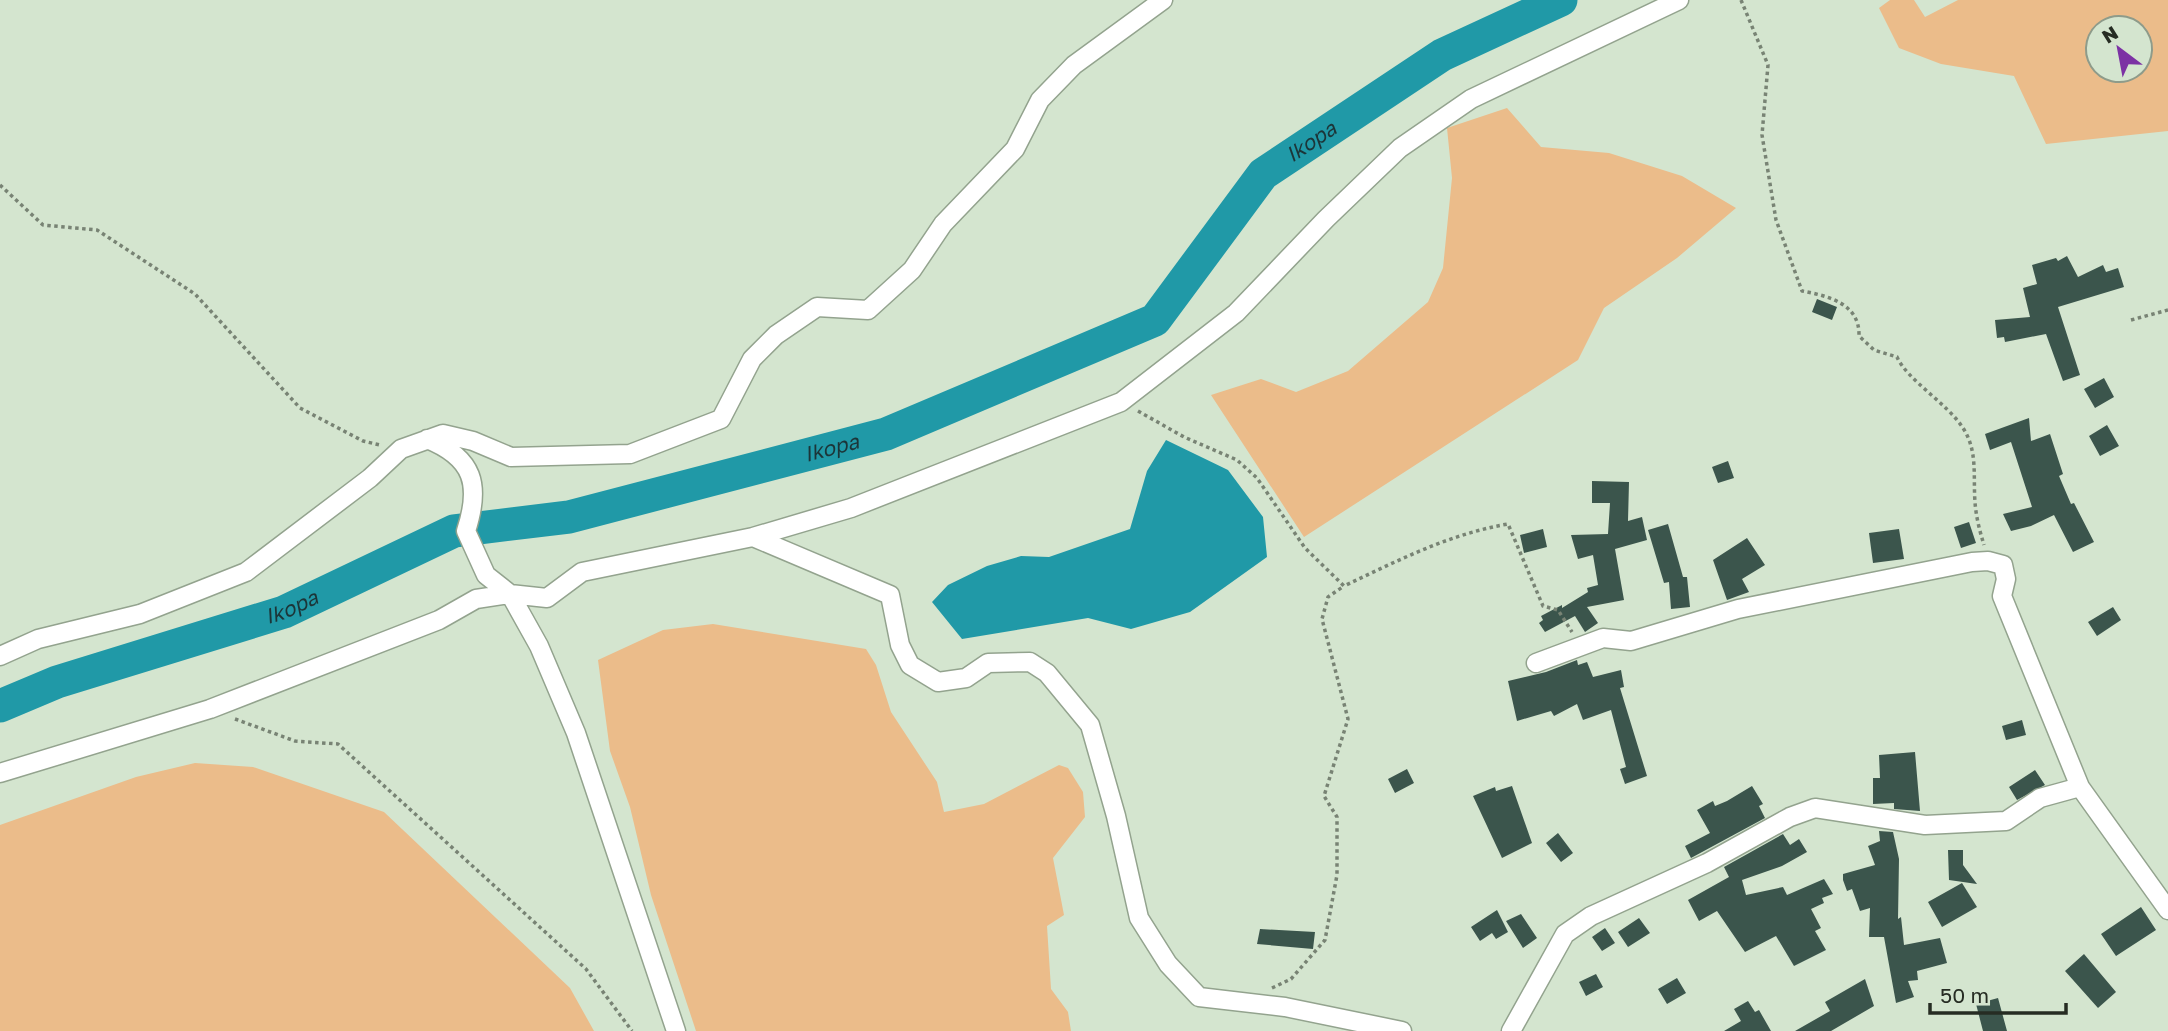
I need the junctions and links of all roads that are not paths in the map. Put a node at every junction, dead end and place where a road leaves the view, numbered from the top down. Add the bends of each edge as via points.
1 (1163, 0) edge
2 (1679, 0) edge
3 (427, 439) junction
4 (491, 449) junction
5 (470, 472) junction
6 (753, 537) junction
7 (510, 594) junction
8 (0, 656) edge
9 (1536, 663) dead end
10 (0, 773) edge
11 (2080, 786) junction
12 (2168, 911) edge
13 (676, 1031) edge
14 (1402, 1031) edge
15 (1511, 1031) edge

1 - 4 street via 1074,65 1040,100 1015,149 943,224 912,270 868,310 817,307 776,335 752,359 721,419 630,454 511,457
2 - 6 street via 1471,99 1400,148 1236,313 1121,402 851,508
3 - 4 street via 443,434
3 - 5 street via 448,448
3 - 8 street via 401,449 246,572 140,614 38,639
4 - 5 street via 468,461
5 - 7 street via 476,502 466,531 486,575
6 - 7 street via 582,572 547,598
6 - 14 street via 890,595 900,645 910,665 938,682 966,678 988,663 1030,663 1047,673 1090,725 1139,918 1168,964 1199,998 1285,1007
7 - 10 street via 476,599 439,620 210,709
7 - 13 street via 539,646 576,733
9 - 11 street via 1603,638 1631,641 1738,610 1988,561 2003,565 2002,596
11 - 12 street
11 - 15 street via 2040,798 2006,821 1925,825 1815,808 1790,817 1707,863 1591,916 1565,934

